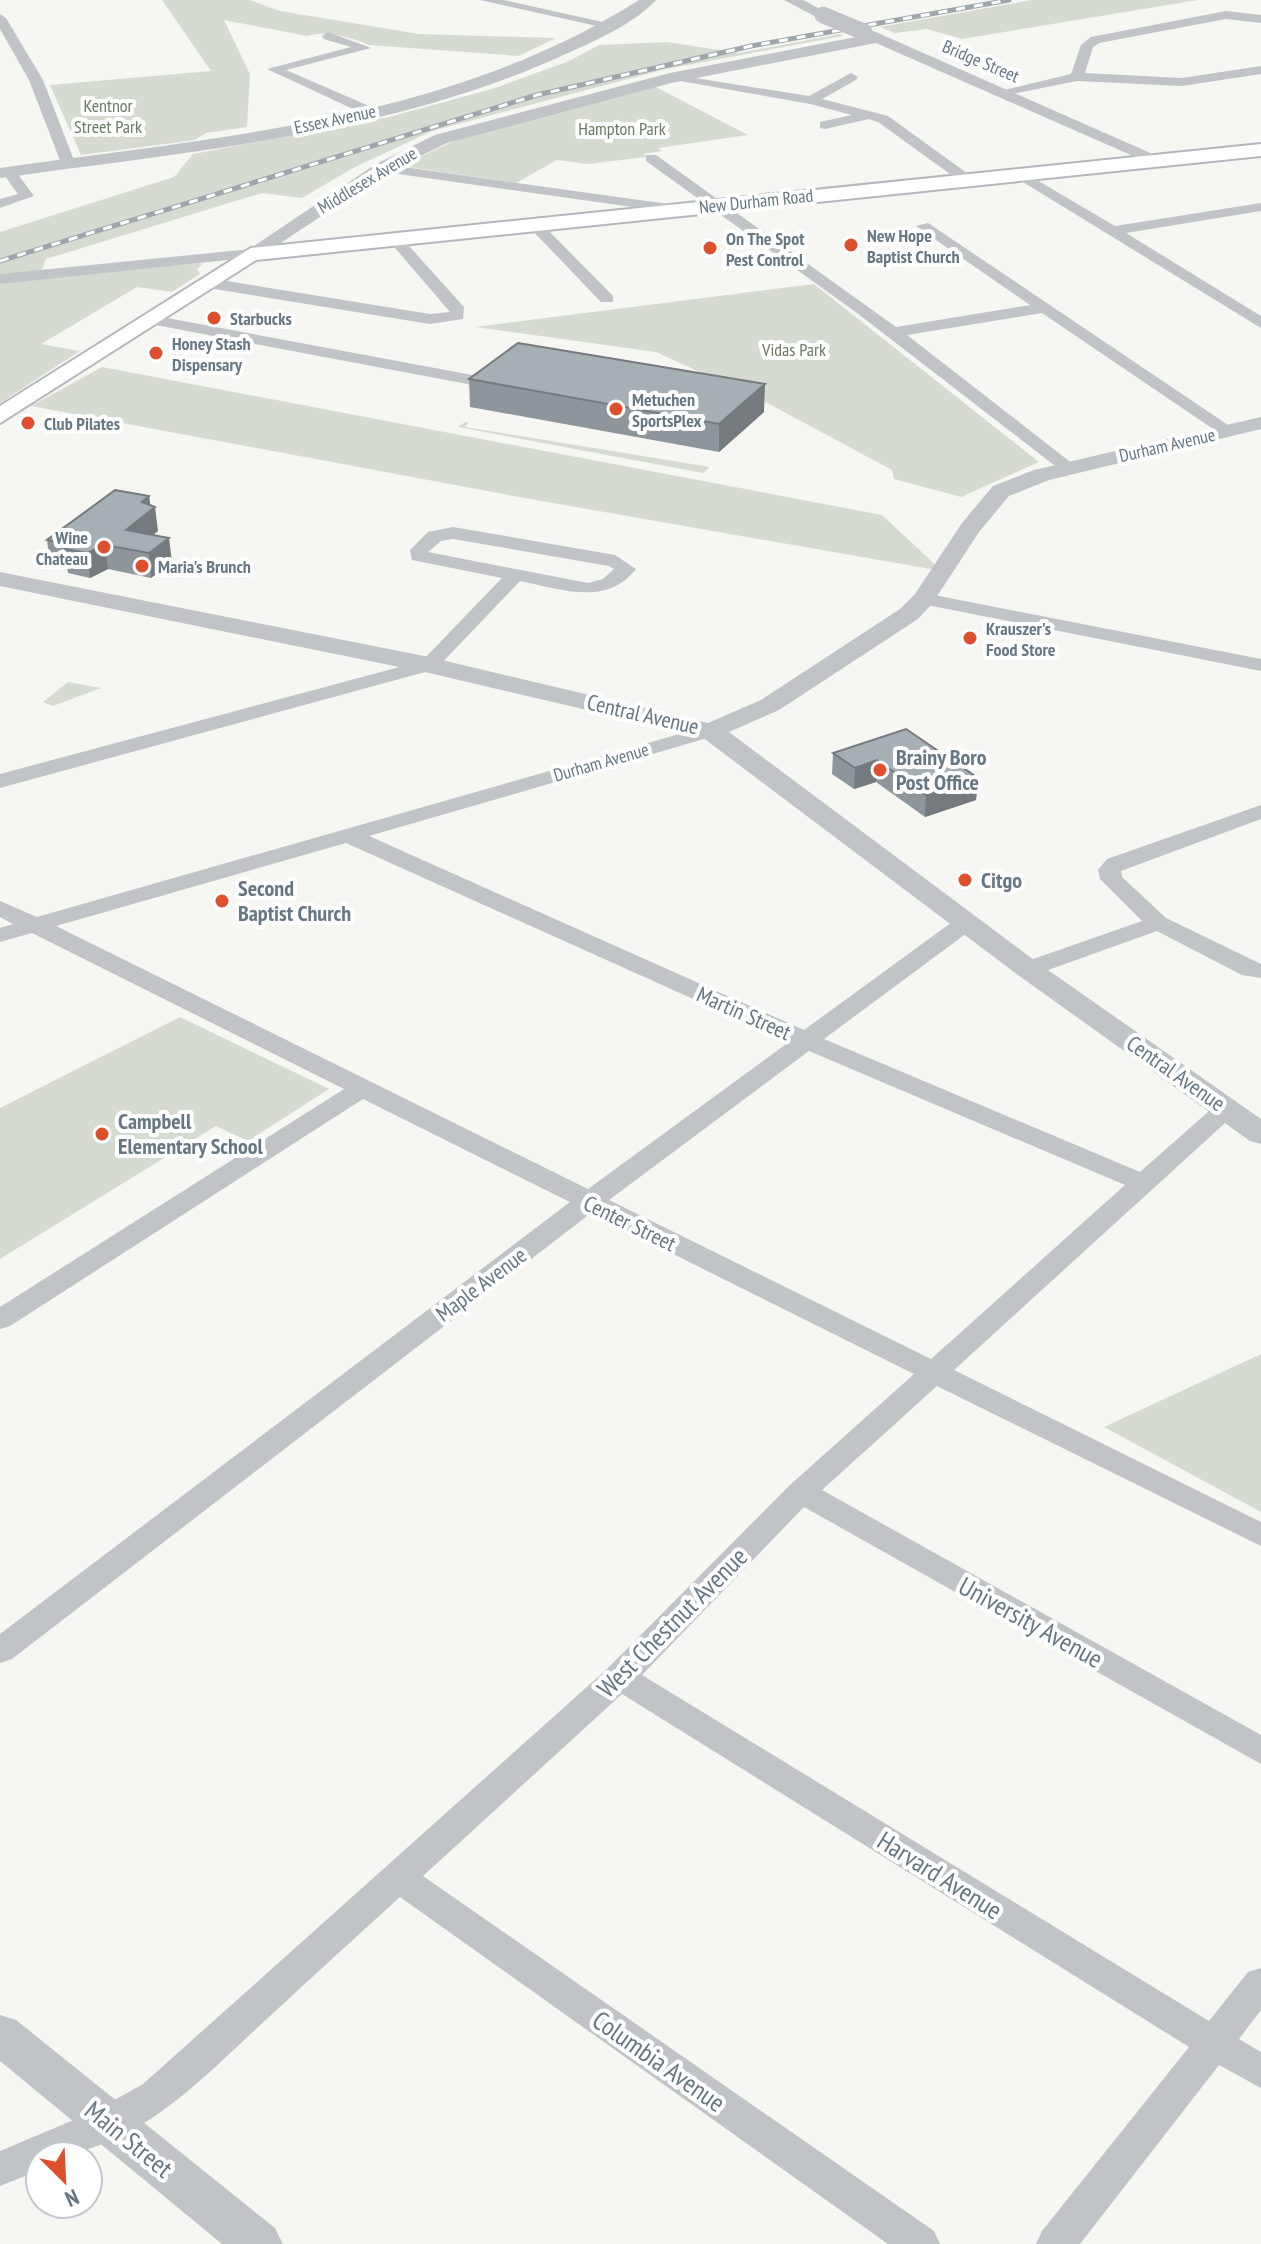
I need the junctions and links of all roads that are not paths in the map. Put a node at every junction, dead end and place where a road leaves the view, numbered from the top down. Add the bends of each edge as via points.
1 (486, 0) edge
2 (649, 0) edge
3 (791, 0) edge
4 (0, 18) edge
5 (1261, 19) edge
6 (610, 25) junction
7 (870, 35) junction
8 (328, 36) dead end
9 (1261, 70) edge
10 (851, 77) dead end
11 (1077, 77) junction
12 (670, 78) junction
13 (1003, 92) junction
14 (811, 100) junction
15 (371, 112) junction
16 (870, 115) junction
17 (825, 125) dead end
18 (1261, 150) edge
19 (651, 158) dead end
20 (1155, 159) junction
21 (68, 163) junction
22 (382, 168) junction
23 (5, 173) edge
24 (1018, 173) junction
25 (966, 179) junction
26 (0, 204) edge
27 (720, 205) junction
28 (1261, 207) edge
29 (675, 209) junction
30 (534, 224) junction
31 (923, 226) dead end
32 (1114, 231) junction
33 (395, 239) junction
34 (251, 254) junction
35 (0, 279) edge
36 (208, 283) junction
37 (607, 299) dead end
38 (1042, 308) junction
39 (151, 320) junction
40 (1261, 323) edge
41 (892, 332) junction
42 (483, 382) edge
43 (0, 416) edge
44 (1261, 423) edge
45 (1228, 431) junction
46 (1069, 468) junction
47 (515, 576) junction
48 (0, 579) edge
49 (924, 599) junction
50 (429, 665) junction
51 (1261, 665) edge
52 (711, 731) junction
53 (0, 781) edge
54 (1261, 812) edge
55 (347, 835) junction
56 (0, 908) edge
57 (967, 922) junction
58 (35, 923) junction
59 (1164, 926) junction
60 (0, 935) edge
61 (1261, 971) edge
62 (1035, 974) junction
63 (805, 1040) junction
64 (360, 1090) junction
65 (1226, 1109) junction
66 (1261, 1134) edge
67 (1145, 1184) junction
68 (588, 1202) junction
69 (0, 1320) edge
70 (935, 1371) junction
71 (801, 1492) junction
72 (1261, 1535) edge
73 (0, 1651) edge
74 (620, 1677) junction
75 (1261, 1751) edge
76 (399, 1878) junction
77 (1261, 1983) edge
78 (0, 2034) edge
79 (1215, 2044) junction
80 (1261, 2072) edge
81 (109, 2123) junction
82 (0, 2169) edge
83 (258, 2244) edge
84 (920, 2244) edge
85 (1056, 2244) edge

1 - 6 street
2 - 6 street, Essex Avenue
3 - 7 street, Bridge Street, bridge
4 - 21 street via 36,80
5 - 11 street via 1226,15 1095,40 1087,45
6 - 15 street, Essex Avenue via 518,69
7 - 12 street, Middlesex Avenue
7 - 13 street, Bridge Street
8 - 15 street via 365,48 273,69
9 - 11 street via 1185,87
10 - 14 street
11 - 13 street
12 - 14 street
12 - 22 street, Middlesex Avenue via 441,139
13 - 20 street, Bridge Street
14 - 16 street
15 - 21 street, Essex Avenue
16 - 17 street
16 - 25 street via 897,127
18 - 20 main road, New Durham Road
19 - 27 street
20 - 24 main road, New Durham Road
21 - 23 street, Essex Avenue
22 - 29 street
22 - 34 street, Middlesex Avenue
23 - 26 street via 27,196
24 - 25 main road, New Durham Road
24 - 32 street
25 - 27 main road, New Durham Road
27 - 29 main road, New Durham Road
27 - 41 street
28 - 32 street
29 - 30 main road, New Durham Road
30 - 33 main road, New Durham Road
30 - 37 street
31 - 38 street
32 - 40 street
33 - 34 main road, New Durham Road
33 - 36 street via 458,310 453,318 430,319
34 - 35 street
34 - 36 main road, Middlesex Avenue
36 - 39 main road, Middlesex Avenue
38 - 41 street
38 - 45 street
39 - 42 street
39 - 43 main road, Middlesex Avenue
41 - 46 street
44 - 45 street, Durham Avenue
45 - 46 street, Durham Avenue
46 - 49 street, Durham Avenue via 1001,491
47 - 47 street via 589,589 610,583 626,569 615,561 453,533 435,536 419,550 424,559
47 - 50 street
48 - 50 street, Central Avenue
49 - 51 street
49 - 52 street, Durham Avenue via 866,644 770,705
50 - 52 street, Central Avenue
50 - 53 street
52 - 55 street, Durham Avenue
52 - 57 street, Central Avenue
54 - 59 street via 1109,870 1111,879
55 - 58 street, Durham Avenue
55 - 63 street, Martin Street
56 - 58 street, Center Street
57 - 62 street, Central Avenue
57 - 63 street, Maple Avenue
58 - 60 street, Durham Avenue
58 - 64 street, Center Street
59 - 61 street
59 - 62 street
62 - 65 street, Central Avenue
63 - 67 street, Martin Street
63 - 68 street, Maple Avenue
64 - 68 street, Center Street
64 - 69 street
65 - 66 street, Central Avenue
65 - 67 street, West Chestnut Avenue
67 - 70 street, West Chestnut Avenue
68 - 70 street, Center Street
68 - 73 street, Maple Avenue
70 - 71 street, West Chestnut Avenue
70 - 72 street, Center Street
71 - 74 street, West Chestnut Avenue
71 - 75 street, University Avenue
74 - 76 street, West Chestnut Avenue
74 - 79 street, Harvard Avenue
76 - 81 street, West Chestnut Avenue via 156,2096
76 - 84 street, Columbia Avenue
77 - 79 street
78 - 81 street, Main Street
79 - 80 street, Harvard Avenue
79 - 85 street
81 - 82 street, West Chestnut Avenue
81 - 83 street, Main Street

